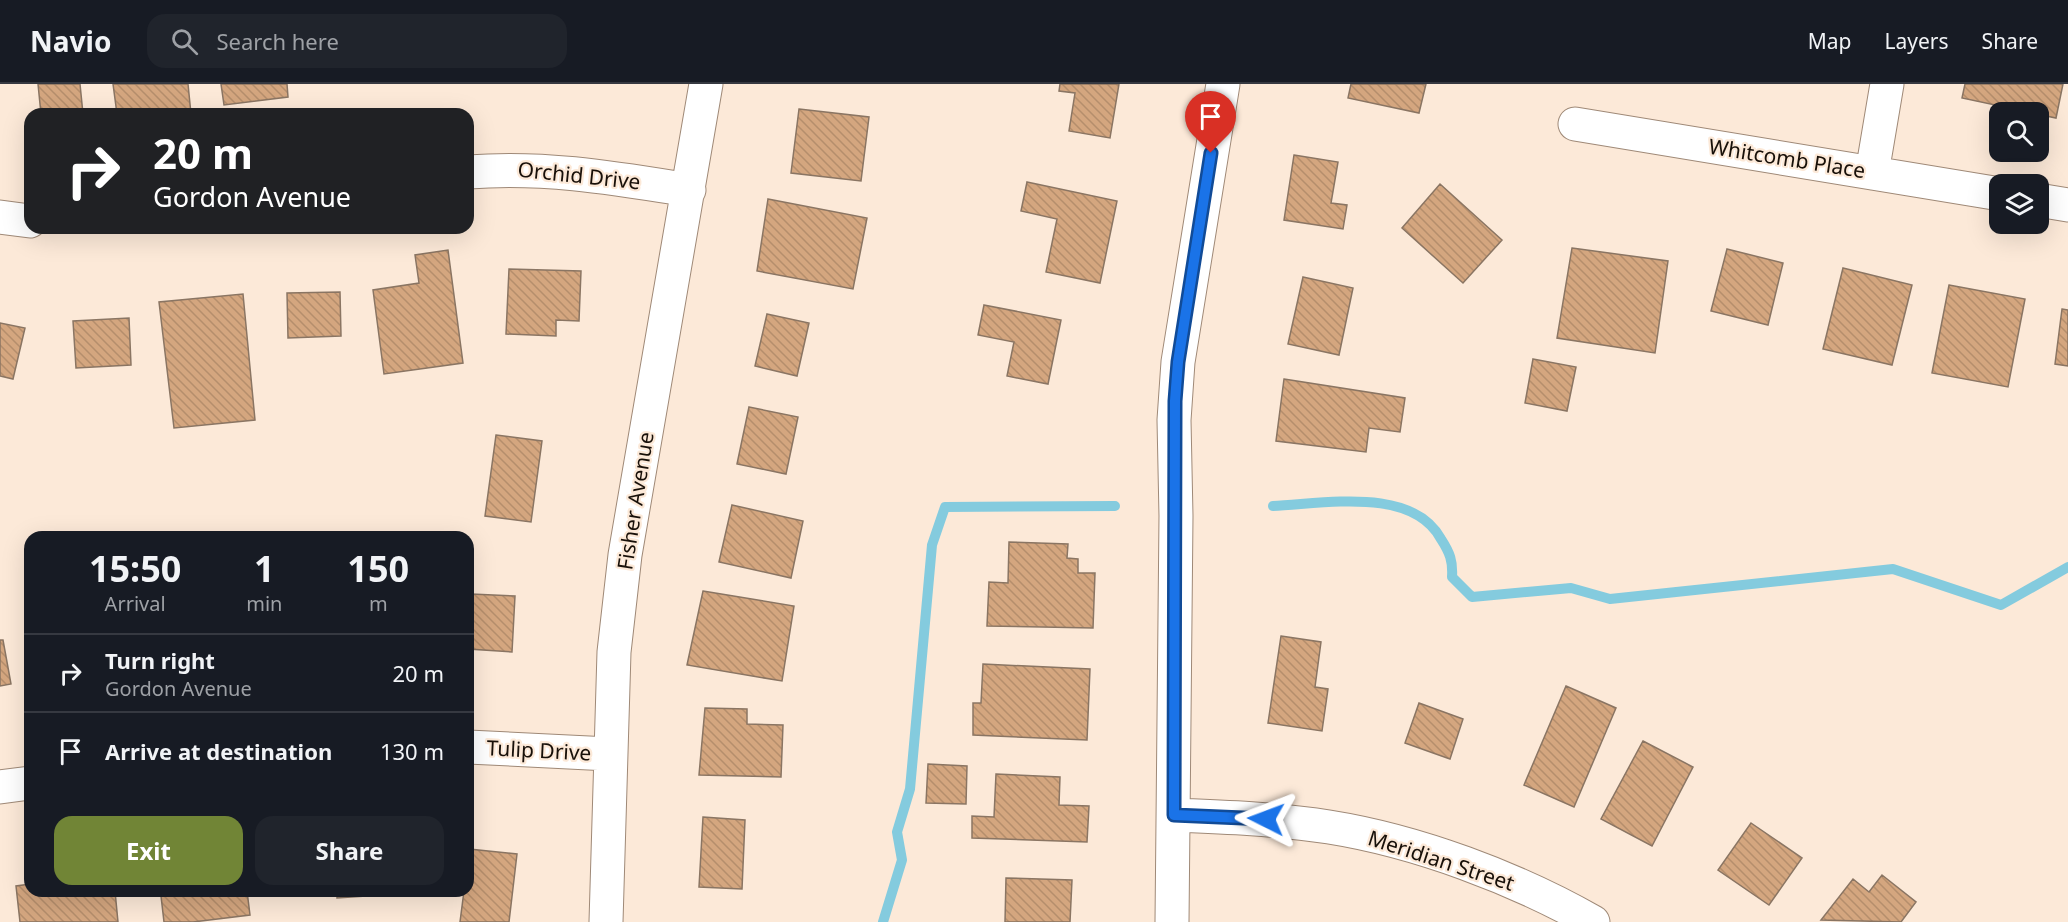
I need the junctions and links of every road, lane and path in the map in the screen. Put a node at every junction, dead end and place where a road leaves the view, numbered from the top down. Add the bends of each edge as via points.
1 (706, 84) edge
2 (1223, 84) edge
3 (1887, 84) edge
4 (1575, 124) dead end
5 (474, 172) edge
6 (1872, 173) junction
7 (689, 190) junction
8 (1989, 192) edge
9 (2049, 202) edge
10 (2068, 205) edge
11 (0, 217) edge
12 (24, 220) edge
13 (474, 747) edge
14 (609, 754) junction
15 (24, 784) edge
16 (0, 787) edge
17 (1174, 815) junction
18 (606, 922) edge
19 (1172, 922) edge
20 (1593, 922) edge

1 - 7 street, Fisher Avenue
2 - 17 street via 1178,362 1174,420
3 - 6 street
4 - 6 street, Whitcomb Place
5 - 7 street, Orchid Drive via 573,171
6 - 8 street, Whitcomb Place
7 - 14 street, Fisher Avenue via 625,555 614,652
9 - 10 street
11 - 12 street
13 - 14 street, Tulip Drive
14 - 18 street, Fisher Avenue
15 - 16 street
17 - 19 street
17 - 20 street, Meridian Street via 1266,819 1331,828 1421,850 1518,885

